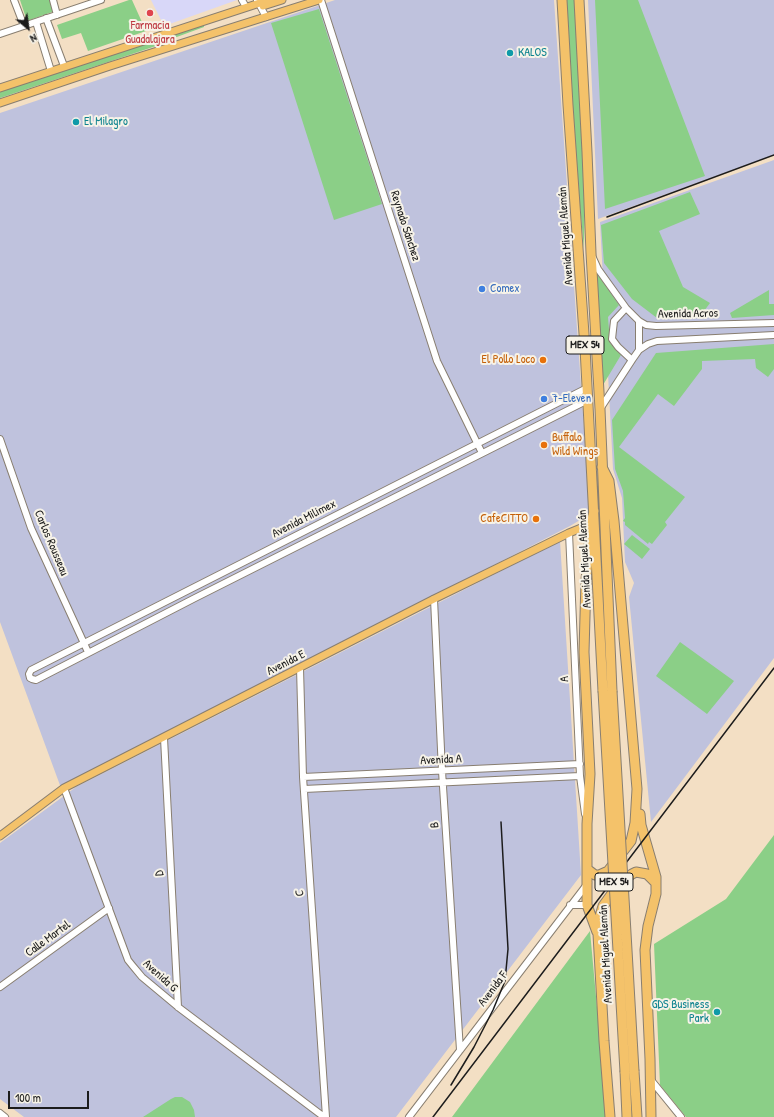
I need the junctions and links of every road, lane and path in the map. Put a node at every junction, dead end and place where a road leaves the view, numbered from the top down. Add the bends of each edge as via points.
1 (14, 0) edge
2 (53, 0) edge
3 (101, 0) edge
4 (242, 0) edge
5 (269, 0) edge
6 (282, 0) edge
7 (320, 0) edge
8 (562, 0) edge
9 (579, 0) edge
10 (246, 7) junction
11 (261, 8) edge
12 (57, 15) junction
13 (46, 18) junction
14 (36, 22) junction
15 (24, 26) junction
16 (0, 34) edge
17 (64, 66) junction
18 (51, 71) junction
19 (0, 88) edge
20 (0, 103) edge
21 (590, 253) junction
22 (626, 308) junction
23 (639, 320) junction
24 (774, 323) edge
25 (730, 324) junction
26 (699, 325) junction
27 (774, 335) edge
28 (730, 337) junction
29 (699, 339) junction
30 (640, 350) junction
31 (632, 360) junction
32 (587, 388) junction
33 (588, 400) junction
34 (600, 409) junction
35 (0, 439) edge
36 (476, 444) junction
37 (482, 454) junction
38 (602, 467) junction
39 (594, 511) junction
40 (591, 524) junction
41 (569, 533) junction
42 (434, 599) junction
43 (83, 643) junction
44 (88, 652) junction
45 (300, 668) junction
46 (608, 691) junction
47 (164, 738) junction
48 (580, 764) junction
49 (442, 771) junction
50 (365, 774) junction
51 (580, 776) junction
52 (303, 777) junction
53 (443, 783) junction
54 (366, 786) junction
55 (64, 788) junction
56 (637, 788) junction
57 (304, 789) junction
58 (587, 824) junction
59 (0, 836) edge
60 (591, 872) junction
61 (656, 883) junction
62 (586, 884) junction
63 (570, 905) junction
64 (587, 905) junction
65 (109, 908) junction
66 (598, 934) junction
67 (0, 987) edge
68 (178, 1007) junction
69 (460, 1050) junction
70 (651, 1080) junction
71 (0, 1113) edge
72 (5, 1117) edge
73 (325, 1117) edge
74 (409, 1117) edge
75 (610, 1117) edge
76 (627, 1117) edge
77 (637, 1117) edge
78 (651, 1117) edge
79 (681, 1117) edge

1 - 15 street
2 - 12 street
3 - 12 street
4 - 10 street
5 - 11 main road
6 - 11 main road
7 - 11 main road
7 - 36 street, Reynado Sánchez via 437,361
8 - 32 highway, Avenida Miguel Alemán / MEX 54
9 - 21 highway, Avenida Miguel Alemán / MEX 54
10 - 11 main road
10 - 17 main road
11 - 20 main road via 222,32
12 - 13 street
13 - 14 street
13 - 17 street
14 - 15 street
14 - 18 street
15 - 16 street
17 - 18 main road
18 - 19 main road
21 - 22 street, Avenida Acros via 598,269
21 - 34 highway, Avenida Miguel Alemán / MEX 54
22 - 23 street, Avenida Acros
22 - 31 street via 614,321 612,339
23 - 26 street, Avenida Acros via 646,325 656,326
23 - 30 street
24 - 25 street, Avenida Acros
25 - 26 street, Avenida Acros
25 - 28 street
26 - 29 street
27 - 28 street, Avenida Acros
28 - 29 street, Avenida Acros
29 - 30 street, Avenida Acros via 657,341
30 - 31 street, Avenida Acros
31 - 34 street, Avenida Acros
32 - 33 highway, Avenida Miguel Alemán / MEX 54
32 - 36 street, Avenida Milimex
33 - 37 street, Avenida Milimex
33 - 39 highway, Avenida Miguel Alemán / MEX 54
34 - 38 highway, Avenida Miguel Alemán / MEX 54
35 - 43 street, Carlos Rousseau via 31,528
36 - 37 street, Reynado Sánchez
36 - 43 street, Avenida Milimex
37 - 44 street, Avenida Milimex
38 - 46 highway, Avenida Miguel Alemán / MEX 54
38 - 56 highway via 609,481 614,521
39 - 40 highway
39 - 46 highway, Avenida Miguel Alemán / MEX 54
40 - 41 main road, Avenida E
40 - 58 highway via 584,638 590,774
41 - 42 main road, Avenida E
41 - 48 street, A
42 - 45 main road, Avenida E
42 - 49 street, B
43 - 44 street, Carlos Rousseau
43 - 44 street, Avenida Milimex via 31,670 30,678 36,680
45 - 47 main road, Avenida E
45 - 52 street, C
46 - 76 highway, Avenida Miguel Alemán / MEX 54, bridge
46 - 77 highway, Avenida Miguel Alemán / MEX 54, bridge
47 - 55 main road, Avenida E
47 - 68 street, D
48 - 49 street, Avenida A
48 - 51 street, A
49 - 50 street, Avenida A
49 - 53 street, B
50 - 52 street, Avenida A
50 - 54 street
51 - 53 street, Avenida A
51 - 58 street, A
52 - 57 street, C
53 - 54 street, Avenida A
53 - 69 street, B
54 - 57 street, Avenida A
55 - 59 main road, Avenida E
55 - 65 street, Avenida G
56 - 60 highway via 631,841 608,871 599,875
56 - 61 highway via 641,825 655,871
57 - 73 street, C
58 - 60 highway
60 - 62 highway
61 - 66 highway via 650,876 642,873 636,872 627,877 603,906
61 - 70 highway via 645,950
62 - 63 street, Avenida F
62 - 64 highway
63 - 64 street
63 - 69 street, Avenida F
64 - 66 highway
65 - 67 street, Calle Martel
65 - 68 street, Avenida G via 128,960 142,977
66 - 75 highway
68 - 73 street, Avenida G
69 - 74 street, Avenida F
70 - 78 highway
70 - 79 street
71 - 72 street

